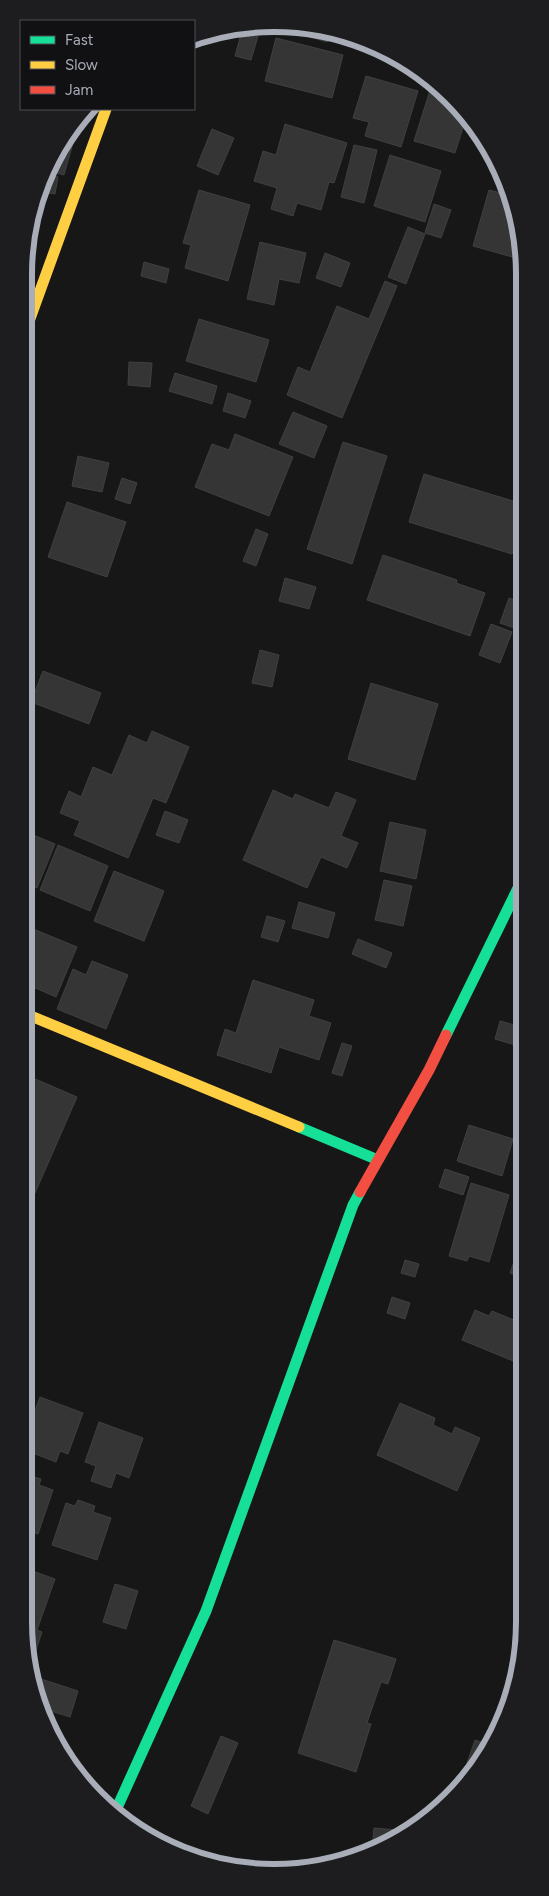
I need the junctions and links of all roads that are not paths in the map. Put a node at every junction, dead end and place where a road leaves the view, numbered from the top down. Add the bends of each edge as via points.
1 (106, 110) edge
2 (32, 314) edge
3 (516, 892) edge
4 (32, 1016) edge
5 (378, 1160) junction
6 (118, 1806) edge

1 - 2 street
3 - 5 street via 429,1070
4 - 5 street
5 - 6 street via 353,1205 206,1611

